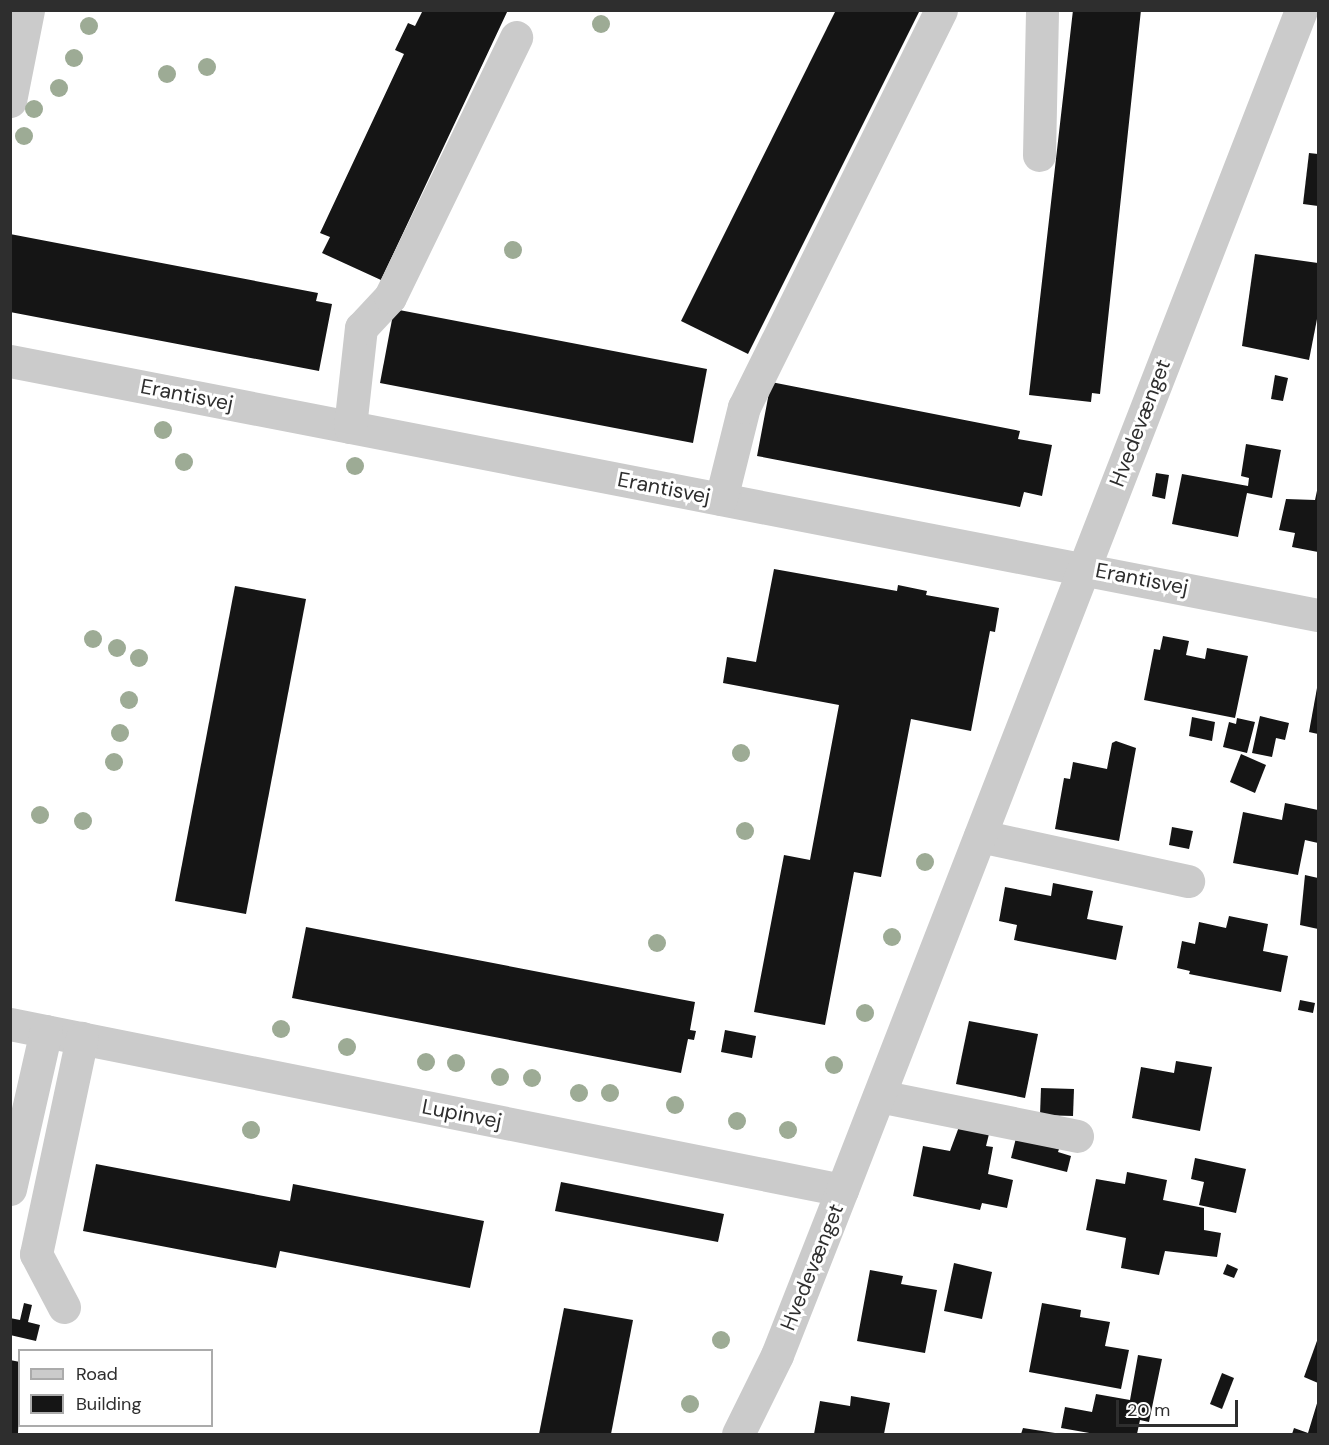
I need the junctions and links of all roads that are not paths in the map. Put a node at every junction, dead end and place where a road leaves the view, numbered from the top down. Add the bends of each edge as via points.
1 (28, 10) edge
2 (941, 10) edge
3 (1042, 10) edge
4 (1301, 10) edge
5 (516, 37) dead end
6 (10, 101) edge
7 (1039, 155) dead end
8 (10, 361) edge
9 (350, 427) junction
10 (721, 499) junction
11 (1084, 567) junction
12 (1318, 615) edge
13 (980, 836) junction
14 (1188, 881) dead end
15 (10, 1024) edge
16 (46, 1031) junction
17 (82, 1038) junction
18 (879, 1096) junction
19 (1077, 1136) dead end
20 (10, 1189) edge
21 (842, 1190) junction
22 (64, 1307) dead end
23 (738, 1434) edge

1 - 6 street
2 - 10 street via 744,407
3 - 7 street
4 - 11 street, Hvedevænget
5 - 9 street via 390,297 361,328
8 - 9 street, Erantisvej
9 - 10 street, Erantisvej
10 - 11 street, Erantisvej
11 - 12 street, Erantisvej
11 - 13 street, Hvedevænget
13 - 14 street
13 - 18 street, Hvedevænget
15 - 16 street, Lupinvej
16 - 17 street, Lupinvej
16 - 20 street
17 - 21 street, Lupinvej
17 - 22 street via 36,1254
18 - 19 street
18 - 21 street, Hvedevænget
21 - 23 street, Hvedevænget via 777,1355

